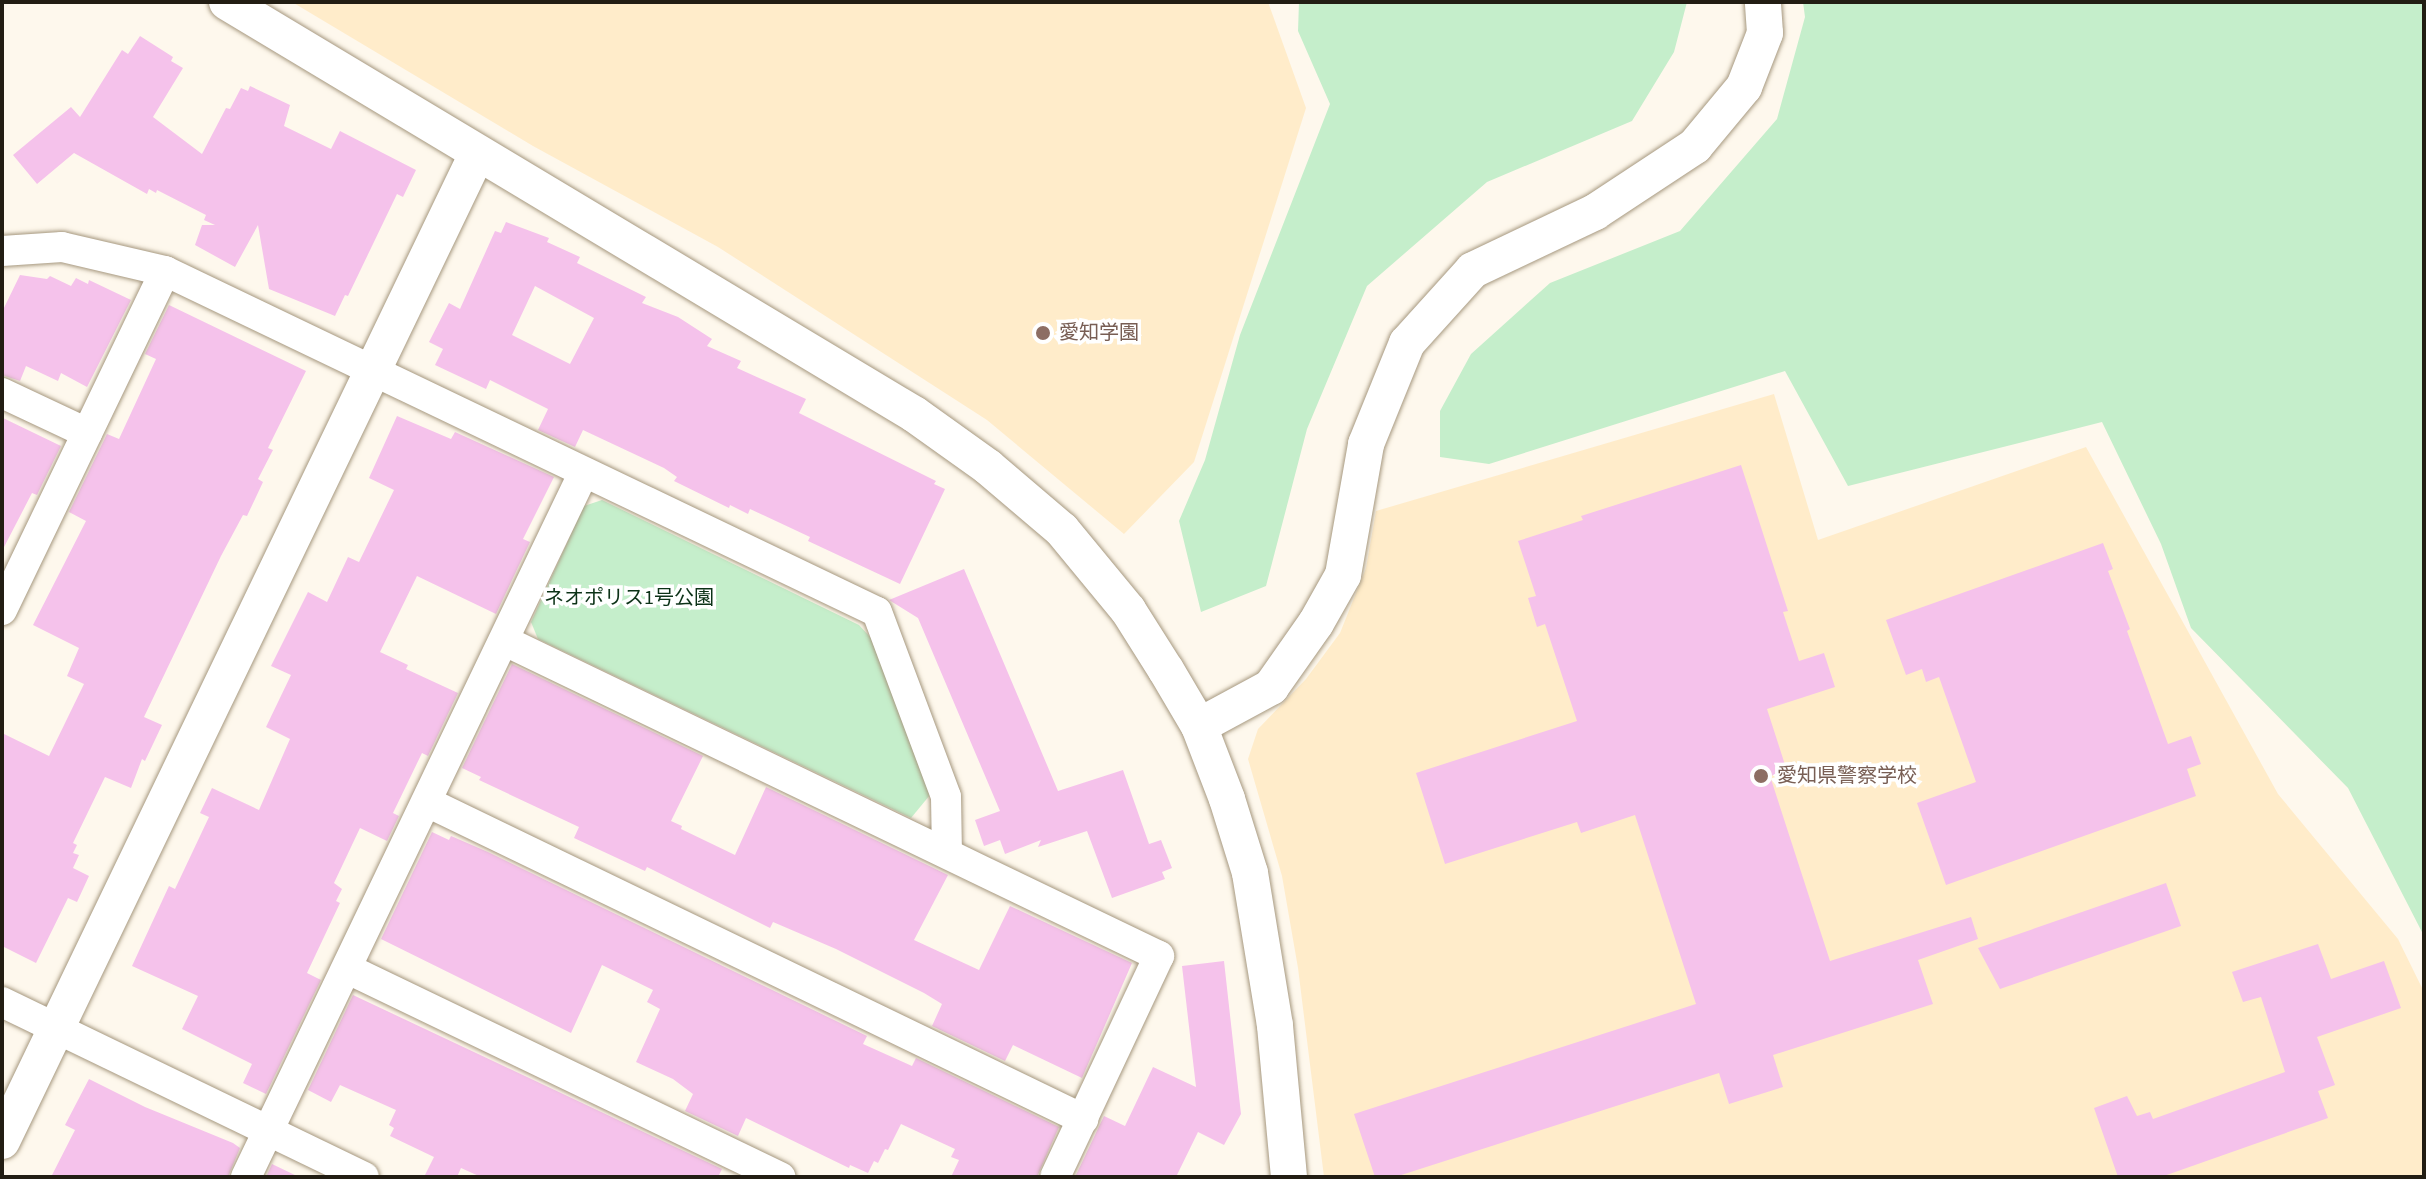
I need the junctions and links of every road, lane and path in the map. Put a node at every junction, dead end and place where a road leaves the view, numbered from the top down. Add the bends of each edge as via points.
1 (227, 2) edge
2 (1763, 2) edge
3 (477, 154) junction
4 (2, 251) edge
5 (165, 271) junction
6 (372, 372) junction
7 (2, 393) edge
8 (87, 433) junction
9 (583, 474) junction
10 (4, 601) edge
11 (505, 641) junction
12 (1199, 726) junction
13 (427, 802) junction
14 (947, 853) junction
15 (348, 969) junction
16 (2, 1002) edge
17 (56, 1029) junction
18 (1083, 1119) junction
19 (269, 1131) junction
20 (2, 1141) edge
21 (246, 1177) edge
22 (364, 1177) edge
23 (781, 1177) edge
24 (1055, 1177) edge
25 (1289, 1177) edge

1 - 3 street
2 - 12 street via 1765,33 1744,87 1695,146 1595,212 1473,270 1407,343 1366,444 1343,575 1271,687
3 - 6 street
3 - 12 street via 914,414 988,467 1062,530 1128,610
4 - 5 street via 62,247
5 - 6 street
5 - 8 street
6 - 9 street
6 - 17 street
7 - 8 street
8 - 10 street
9 - 11 street
9 - 14 street via 877,612 946,797
11 - 13 street
11 - 14 street
12 - 25 street via 1250,873 1275,1026
13 - 15 street
13 - 18 street
14 - 18 street via 1159,956
15 - 19 street
15 - 23 street
16 - 17 street
17 - 19 street
17 - 20 street
18 - 24 street
19 - 21 street
19 - 22 street

